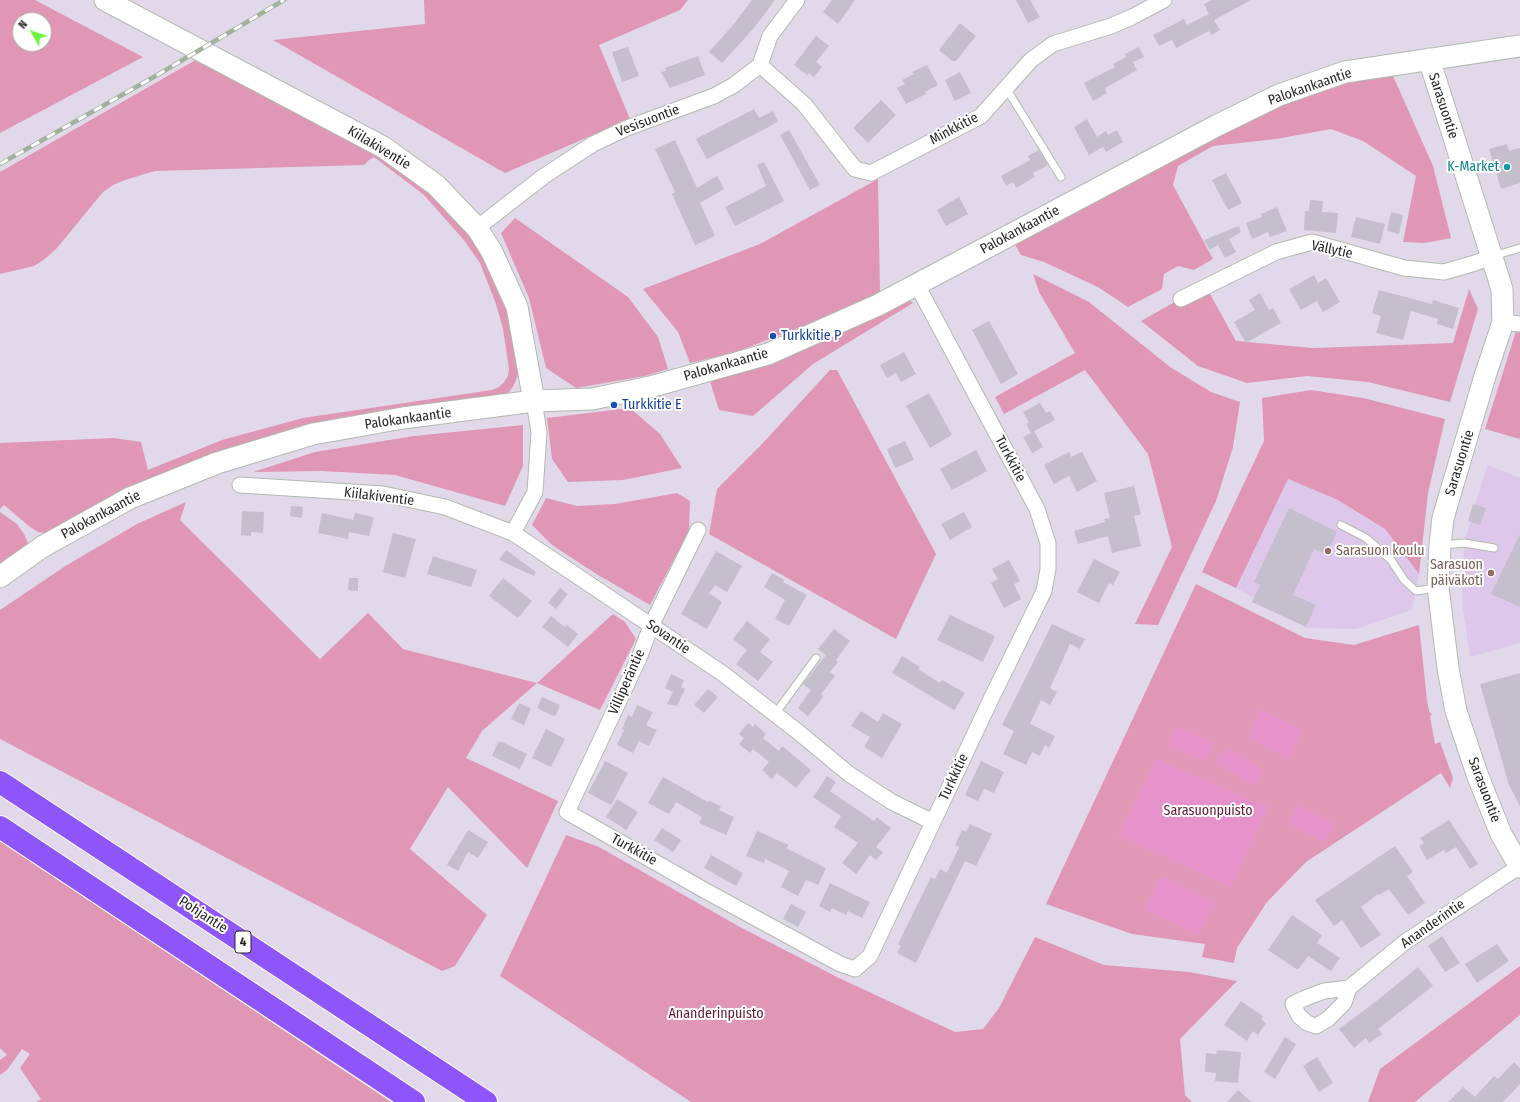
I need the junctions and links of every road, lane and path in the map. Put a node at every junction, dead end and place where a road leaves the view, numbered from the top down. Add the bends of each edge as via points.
1 (105, 0) edge
2 (797, 0) edge
3 (1164, 0) edge
4 (1520, 46) edge
5 (1428, 59) junction
6 (760, 65) junction
7 (1006, 88) junction
8 (1061, 177) dead end
9 (477, 228) junction
10 (1520, 248) edge
11 (1491, 257) junction
12 (917, 285) junction
13 (1181, 299) dead end
14 (1511, 323) edge
15 (534, 402) junction
16 (240, 485) dead end
17 (1341, 526) dead end
18 (698, 530) dead end
19 (513, 533) junction
20 (1440, 545) junction
21 (1494, 548) dead end
22 (0, 577) edge
23 (1438, 587) junction
24 (651, 626) junction
25 (816, 658) dead end
26 (776, 714) junction
27 (0, 782) edge
28 (567, 812) joint
29 (933, 822) junction
30 (0, 827) edge
31 (1520, 866) edge
32 (1349, 988) dead end
33 (414, 1102) edge
34 (486, 1102) edge

1 - 9 main road, Kiilakiventie via 384,148 436,184
2 - 6 street via 770,36
3 - 7 street, Minkkitie via 1110,26 1053,44 1031,60
4 - 5 main road, Palokankaantie
5 - 11 main road, Sarasuontie
5 - 12 main road, Palokankaantie via 1345,72 1279,95
6 - 7 street, Minkkitie via 804,104 855,169 871,172 981,116
6 - 9 street, Vesisuontie via 734,85 714,96 627,128 593,144 544,176
7 - 8 lane
9 - 15 main road, Kiilakiventie via 492,252 517,307
10 - 11 lane
11 - 13 street, Vällytie via 1444,272 1404,268 1312,242 1276,252
11 - 14 main road, Sarasuontie
12 - 15 main road, Palokankaantie via 878,306 768,354 650,387 592,399
12 - 29 street, Turkkitie via 1038,509 1048,543 1048,569 1044,591
14 - 20 main road, Sarasuontie via 1485,376 1444,518
15 - 19 street via 539,432 535,492
15 - 22 main road, Palokankaantie via 403,418 313,434 217,463 130,498 42,547
16 - 19 street, Kiilakiventie via 382,494 445,507
17 - 23 lane via 1366,538 1391,560 1404,580 1416,591
18 - 24 street, Villiperäntie
19 - 24 street, Sovantie
20 - 21 lane via 1464,543
20 - 23 main road, Sarasuontie
23 - 31 main road, Sarasuontie via 1456,711 1501,834
24 - 26 street, Sovantie via 722,673
24 - 28 street, Villiperäntie via 639,658
25 - 26 lane
26 - 29 street, Sovantie via 849,774 892,802
27 - 34 highway, Pohjantie / 4
28 - 29 street, Turkkitie via 704,890 840,964 855,969 870,956
30 - 33 highway
31 - 32 street, Ananderintie via 1405,942

